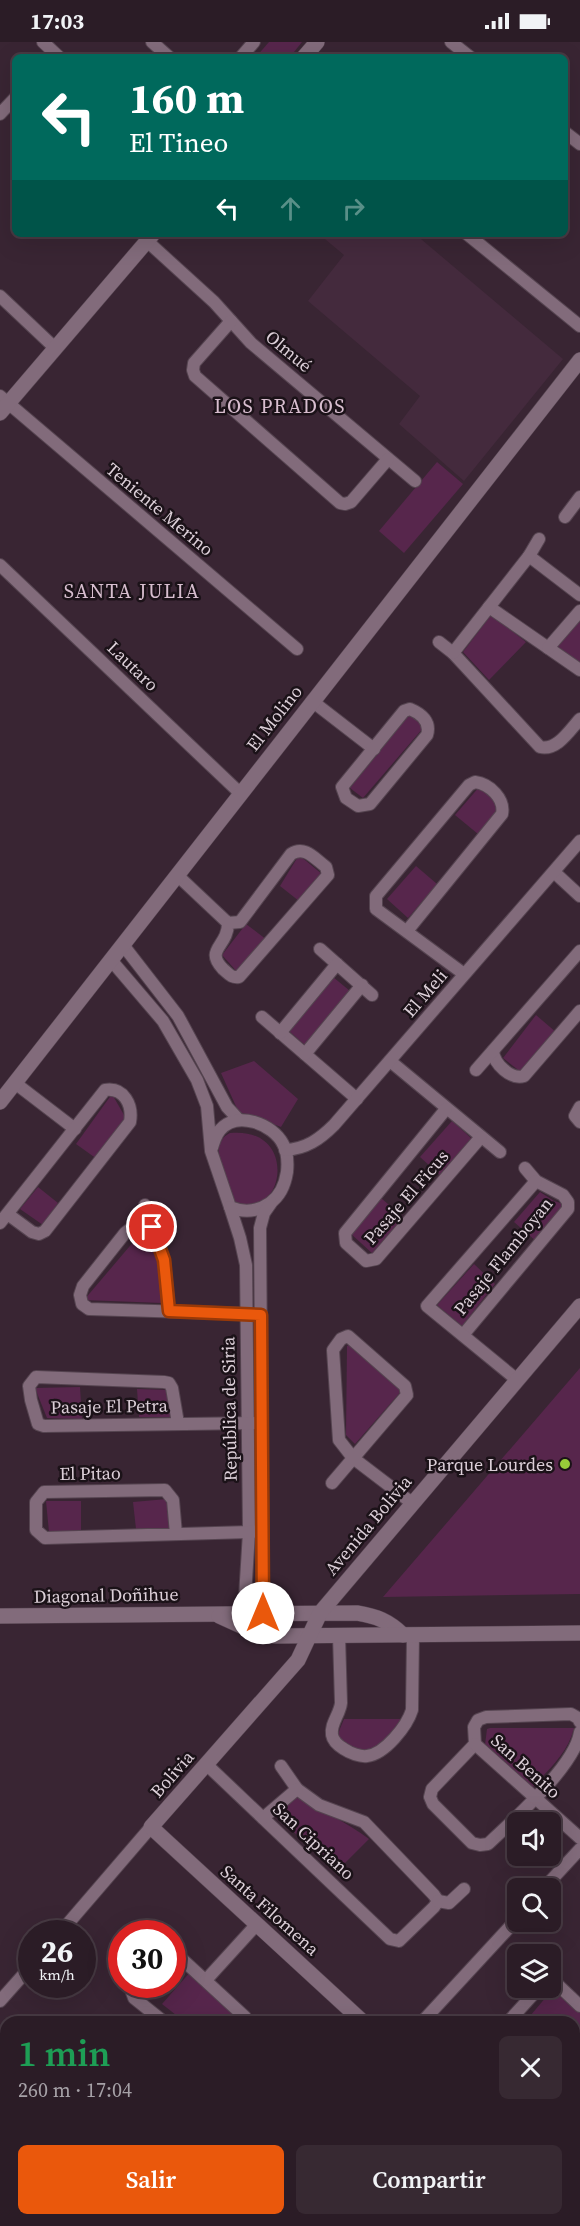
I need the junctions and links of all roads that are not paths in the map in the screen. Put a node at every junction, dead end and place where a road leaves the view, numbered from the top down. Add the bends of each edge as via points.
1 (43, 42) edge
2 (254, 42) edge
3 (316, 42) edge
4 (451, 42) edge
5 (156, 43) edge
6 (53, 54) edge
7 (166, 54) edge
8 (244, 54) edge
9 (306, 54) edge
10 (466, 54) edge
11 (12, 104) edge
12 (0, 114) edge
13 (568, 135) edge
14 (580, 144) edge
15 (150, 237) edge
16 (472, 237) edge
17 (0, 296) edge
18 (231, 321) junction
19 (580, 326) edge
20 (56, 348) junction
21 (580, 360) edge
22 (3, 404) edge
23 (388, 459) junction
24 (415, 481) dead end
25 (578, 503) edge
26 (565, 517) dead end
27 (539, 539) dead end
28 (529, 556) junction
29 (0, 565) edge
30 (580, 595) edge
31 (489, 607) junction
32 (580, 611) edge
33 (439, 642) dead end
34 (548, 648) junction
35 (297, 649) dead end
36 (453, 653) junction
37 (580, 670) edge
38 (312, 701) junction
39 (580, 719) edge
40 (374, 749) junction
41 (241, 794) junction
42 (580, 841) edge
43 (554, 872) junction
44 (177, 875) junction
45 (580, 896) edge
46 (228, 923) junction
47 (406, 931) junction
48 (123, 945) junction
49 (320, 949) dead end
50 (580, 951) edge
51 (111, 960) junction
52 (337, 964) junction
53 (464, 974) junction
54 (362, 985) junction
55 (372, 995) dead end
56 (580, 1011) edge
57 (262, 1017) dead end
58 (280, 1033) junction
59 (493, 1051) junction
60 (305, 1054) junction
61 (390, 1061) junction
62 (476, 1070) dead end
63 (15, 1083) junction
64 (357, 1099) junction
65 (0, 1101) edge
66 (446, 1109) junction
67 (239, 1120) junction
68 (75, 1129) junction
69 (481, 1137) junction
70 (285, 1150) junction
71 (211, 1151) junction
72 (500, 1152) dead end
73 (525, 1168) dead end
74 (536, 1181) junction
75 (271, 1202) junction
76 (230, 1207) junction
77 (4, 1219) edge
78 (580, 1306) edge
79 (169, 1311) junction
80 (246, 1314) junction
81 (261, 1315) junction
82 (463, 1335) junction
83 (516, 1379) junction
84 (178, 1423) junction
85 (248, 1423) junction
86 (261, 1423) junction
87 (353, 1458) junction
88 (332, 1483) dead end
89 (412, 1503) junction
90 (262, 1531) junction
91 (249, 1532) junction
92 (176, 1534) junction
93 (213, 1613) junction
94 (244, 1613) junction
95 (263, 1613) junction
96 (320, 1613) junction
97 (0, 1616) edge
98 (580, 1633) edge
99 (408, 1635) junction
100 (309, 1636) junction
101 (339, 1636) junction
102 (580, 1722) edge
103 (580, 1731) edge
104 (475, 1744) junction
105 (206, 1764) junction
106 (281, 1766) dead end
107 (297, 1789) junction
108 (535, 1798) junction
109 (263, 1818) junction
110 (151, 1827) junction
111 (580, 1838) edge
112 (580, 1849) edge
113 (553, 1878) edge
114 (464, 1888) dead end
115 (438, 1900) junction
116 (71, 1920) edge
117 (257, 1924) junction
118 (507, 1930) edge
119 (186, 1962) edge
120 (206, 1980) junction
121 (18, 1981) edge
122 (561, 1988) edge
123 (134, 1998) edge
124 (530, 1998) edge
125 (0, 2001) edge
126 (580, 2006) edge
127 (156, 2016) edge
128 (244, 2016) edge
129 (351, 2016) edge
130 (428, 2016) edge
131 (513, 2016) edge

1 - 6 street
2 - 8 street
3 - 9 street
4 - 10 street
5 - 7 street
11 - 12 street
13 - 14 street
15 - 18 street, Olmué
15 - 20 street
16 - 19 street
17 - 20 street
18 - 23 street, Olmué via 251,343
18 - 23 street via 194,363 195,376 340,503 351,502
20 - 22 street
21 - 38 street, El Molino
22 - 35 street, Teniente Merino
23 - 24 street, Olmué
25 - 26 street
27 - 28 street
28 - 30 street
28 - 31 street
29 - 41 street, Lautaro
31 - 34 street
31 - 36 street
32 - 34 street
33 - 36 street
34 - 37 street
36 - 39 street via 540,747 554,747
38 - 40 street
38 - 41 street, El Molino
40 - 40 street via 342,788 346,798 358,806 369,804 428,735 427,722 416,712 404,711
41 - 44 street, El Molino
42 - 43 street, El Meli
43 - 45 street
43 - 53 street, El Meli
44 - 46 street
44 - 48 street, El Molino
46 - 46 street via 226,937 215,957 235,978 328,875 326,867 305,851 297,850 240,922
47 - 47 street via 502,814 502,800 482,783 469,785 376,896 376,909
47 - 53 street
48 - 51 street, El Molino
48 - 67 street via 178,1016 227,1107
49 - 52 street
50 - 59 street
51 - 63 street, El Molino
51 - 71 street via 163,1021 197,1080 207,1106
52 - 54 street
52 - 58 street
53 - 61 street, El Meli
54 - 55 street
54 - 60 street
56 - 59 street via 524,1076 513,1076 495,1061
57 - 58 street
58 - 60 street
59 - 62 street
60 - 64 street
61 - 64 street, El Meli
61 - 66 street
63 - 65 street, El Molino
63 - 68 street
64 - 70 street, El Meli via 321,1138
66 - 69 street
66 - 69 street, Pasaje El Ficus via 345,1233 346,1243 366,1261 376,1259
67 - 70 street via 267,1127
67 - 71 street via 223,1127
68 - 77 street
68 - 77 street via 105,1090 122,1092 129,1104 130,1122 45,1231 32,1232
69 - 72 street
70 - 75 street via 286,1178 279,1195
71 - 76 street
73 - 74 street, Pasaje Flamboyan
74 - 82 street, Pasaje Flamboyan via 563,1196 568,1209
74 - 82 street, Pasaje Flamboyan via 427,1306
75 - 76 street via 248,1211
75 - 81 street, República de Siria via 260,1228
76 - 80 street, República de Siria via 244,1254
78 - 83 street, Avenida Bolivia
79 - 79 street via 164,1260 146,1210 83,1286 82,1304 89,1309
79 - 80 street
80 - 81 street
80 - 85 street, República de Siria
81 - 86 street, República de Siria
82 - 83 street
83 - 89 street, Avenida Bolivia
84 - 84 street, Pasaje El Petra via 169,1383 36,1377 29,1386 35,1418 44,1426
84 - 85 street
85 - 86 street
85 - 91 street, República de Siria
86 - 90 street, República de Siria
87 - 87 street via 407,1395 407,1390 348,1336 333,1350 339,1440
87 - 88 street
87 - 89 street
89 - 96 street, Avenida Bolivia
90 - 91 street, El Pitao
90 - 95 street, República de Siria
91 - 92 street, El Pitao
91 - 94 street, República de Siria
92 - 92 street, El Pitao via 173,1500 165,1490 44,1492 36,1502 36,1530 45,1538
93 - 94 street, Diagonal Doñihue
93 - 97 street, Diagonal Doñihue
93 - 100 street, Diagonal Doñihue via 261,1635
94 - 95 street, Diagonal Doñihue
95 - 96 street, Diagonal Doñihue
96 - 99 street, Diagonal Doñihue via 376,1616
96 - 100 street, Avenida Bolivia
98 - 99 street, Diagonal Doñihue
99 - 101 street, Diagonal Doñihue
99 - 101 street via 410,1718 392,1740 367,1756 345,1750 332,1736 341,1703
100 - 101 street, Diagonal Doñihue
100 - 105 street, Bolivia via 298,1660
102 - 104 street via 571,1714 486,1717 474,1727
103 - 108 street via 569,1758
104 - 108 street, San Benito
104 - 108 street via 432,1789 430,1797 432,1804 472,1843 488,1844
105 - 109 street, San Cipriano
105 - 110 street, Bolivia
106 - 107 street
107 - 109 street
107 - 115 street via 326,1809 364,1822
108 - 111 street, San Benito
109 - 115 street, San Cipriano via 390,1939 399,1941
110 - 116 street, Bolivia
110 - 117 street, Santa Filomena
112 - 113 street
114 - 115 street via 449,1903
117 - 120 street
117 - 129 street, Santa Filomena
118 - 130 street
119 - 120 street
120 - 128 street
121 - 125 street
122 - 126 street
123 - 127 street
124 - 131 street

